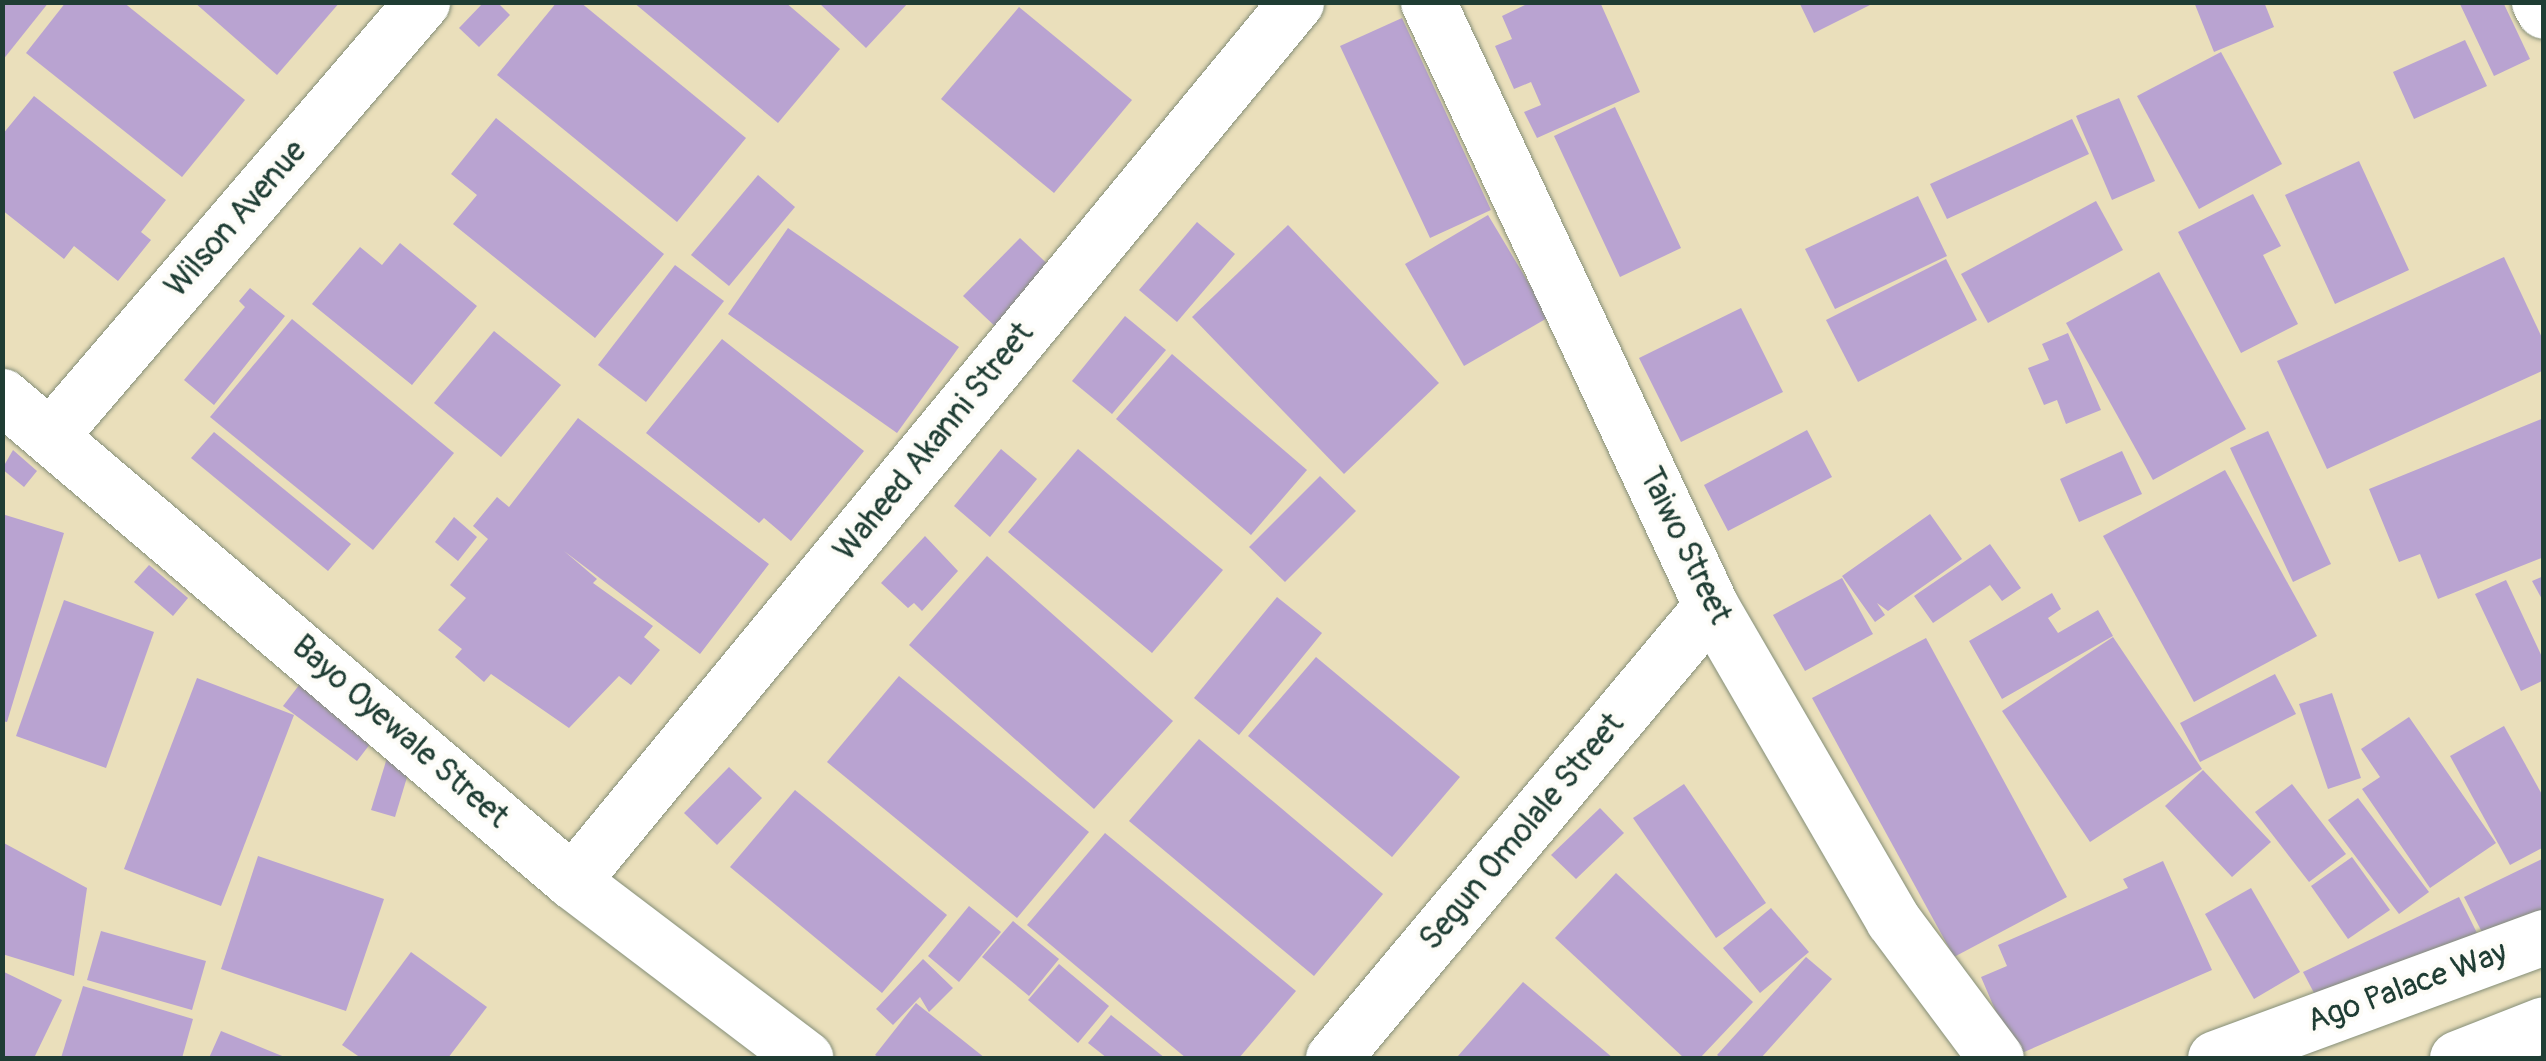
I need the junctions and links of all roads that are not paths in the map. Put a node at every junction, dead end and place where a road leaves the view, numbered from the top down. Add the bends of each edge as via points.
1 (422, 2) edge
2 (1296, 2) edge
3 (1428, 2) edge
4 (2540, 2) edge
5 (2544, 11) edge
6 (2, 396) edge
7 (50, 436) junction
8 (1712, 606) junction
9 (572, 882) junction
10 (2544, 937) edge
11 (2544, 1024) edge
12 (805, 1058) edge
13 (1334, 1058) edge
14 (1996, 1058) edge
15 (2215, 1058) edge
16 (2456, 1058) edge

1 - 7 street, Wilson Avenue
2 - 9 street, Waheed Akanni Street
3 - 8 street, Taiwo Street
4 - 5 street
6 - 7 street, Bayo Oyewale Street
7 - 9 street, Bayo Oyewale Street
8 - 13 street, Segun Omolale Street
8 - 14 street, Taiwo Street via 1893,920
9 - 12 street, Bayo Oyewale Street
10 - 15 street, Ago Palace Way
11 - 16 street

